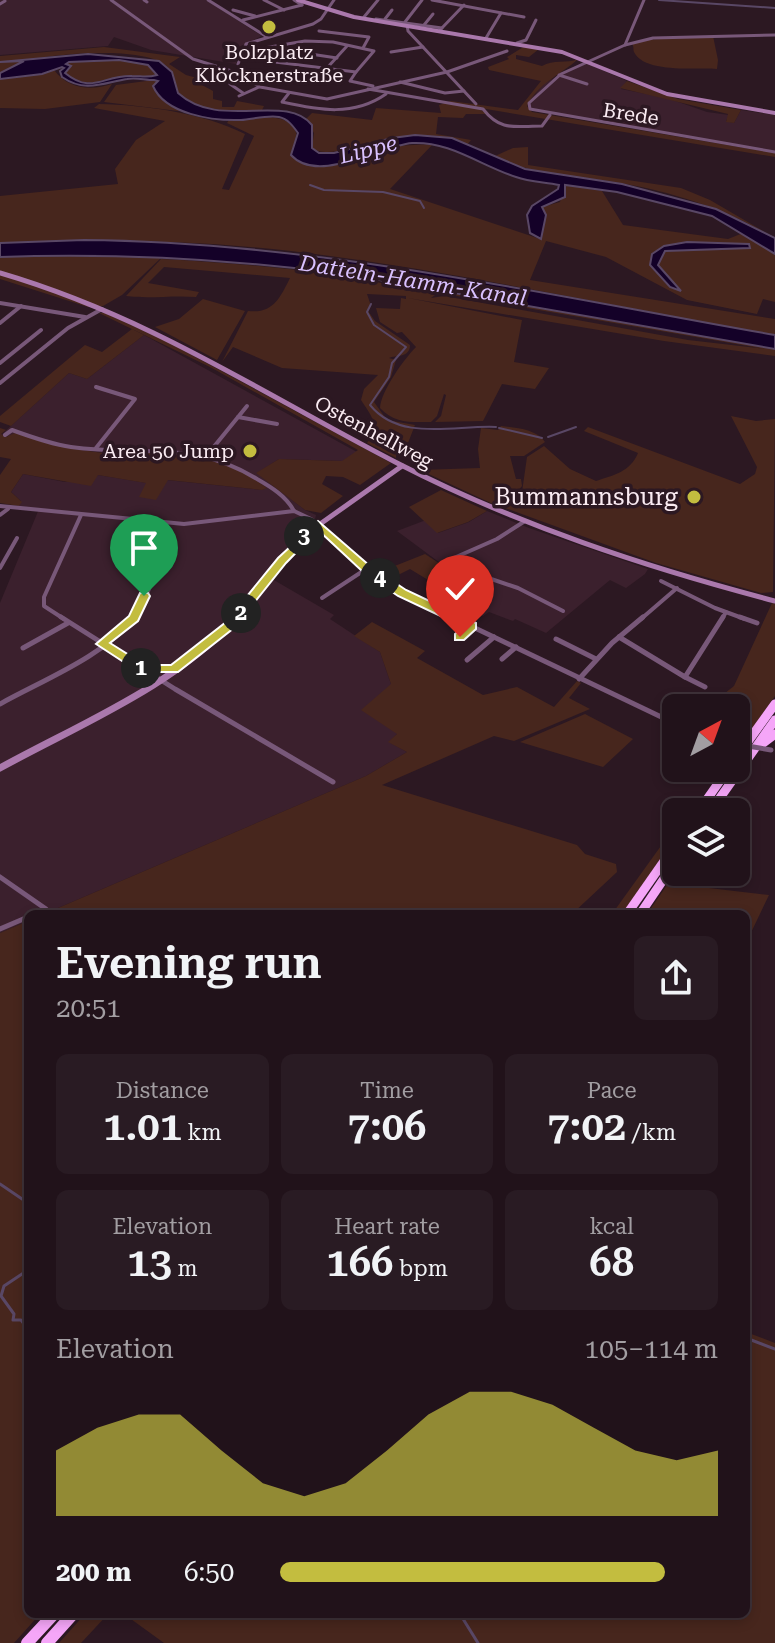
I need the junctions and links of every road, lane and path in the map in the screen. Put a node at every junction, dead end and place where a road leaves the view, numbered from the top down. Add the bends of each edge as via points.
1 (111, 0) edge
2 (208, 0) edge
3 (264, 0) edge
4 (305, 0) edge
5 (334, 0) edge
6 (378, 0) edge
7 (422, 0) edge
8 (432, 0) edge
9 (644, 0) edge
10 (5, 1) edge
11 (446, 1) edge
12 (298, 2) edge
13 (311, 3) dead end
14 (0, 4) edge
15 (464, 5) junction
16 (233, 10) dead end
17 (284, 10) junction
18 (392, 10) dead end
19 (326, 11) junction
20 (501, 13) junction
21 (348, 14) dead end
22 (433, 14) dead end
23 (256, 17) junction
24 (364, 17) junction
25 (524, 17) dead end
26 (384, 20) junction
27 (536, 20) dead end
28 (242, 21) junction
29 (332, 24) dead end
30 (406, 24) junction
31 (309, 26) junction
32 (345, 26) dead end
33 (423, 26) junction
34 (357, 29) dead end
35 (441, 29) junction
36 (325, 30) junction
37 (319, 31) junction
38 (339, 32) junction
39 (352, 34) junction
40 (775, 35) edge
41 (268, 37) junction
42 (318, 38) junction
43 (486, 38) junction
44 (517, 43) junction
45 (625, 45) junction
46 (348, 46) junction
47 (423, 47) junction
48 (362, 49) junction
49 (406, 50) dead end
50 (507, 51) dead end
51 (337, 58) junction
52 (585, 59) junction
53 (284, 62) junction
54 (211, 64) junction
55 (238, 64) dead end
56 (464, 66) junction
57 (326, 69) junction
58 (472, 71) dead end
59 (198, 72) dead end
60 (356, 72) junction
61 (447, 72) junction
62 (558, 75) junction
63 (398, 81) junction
64 (230, 84) dead end
65 (587, 84) dead end
66 (260, 87) junction
67 (374, 87) junction
68 (364, 89) junction
69 (465, 91) junction
70 (290, 92) junction
71 (388, 93) junction
72 (416, 98) junction
73 (476, 104) dead end
74 (409, 106) dead end
75 (356, 110) junction
76 (775, 113) edge
77 (361, 114) dead end
78 (550, 115) junction
79 (775, 152) edge
80 (0, 273) edge
81 (0, 303) edge
82 (22, 306) junction
83 (103, 308) junction
84 (86, 318) junction
85 (0, 323) edge
86 (41, 330) dead end
87 (25, 344) junction
88 (43, 349) junction
89 (0, 363) edge
90 (0, 383) edge
91 (96, 387) dead end
92 (247, 406) dead end
93 (238, 417) junction
94 (277, 424) dead end
95 (5, 435) dead end
96 (95, 449) junction
97 (208, 454) junction
98 (402, 466) junction
99 (0, 506) edge
100 (8, 509) junction
101 (294, 511) junction
102 (0, 515) edge
103 (81, 515) junction
104 (525, 521) junction
105 (318, 524) junction
106 (17, 538) dead end
107 (166, 546) dead end
108 (0, 555) edge
109 (7, 556) junction
110 (457, 559) junction
111 (456, 567) junction
112 (0, 568) edge
113 (366, 569) junction
114 (661, 581) dead end
115 (677, 588) junction
116 (322, 598) dead end
117 (775, 601) edge
118 (563, 611) dead end
119 (726, 612) junction
120 (69, 622) junction
121 (757, 623) dead end
122 (472, 626) junction
123 (460, 637) dead end
124 (494, 637) junction
125 (619, 637) junction
126 (556, 639) dead end
127 (102, 644) junction
128 (516, 647) junction
129 (23, 648) dead end
130 (502, 659) dead end
131 (596, 659) junction
132 (467, 660) dead end
133 (143, 669) junction
134 (174, 669) junction
135 (685, 677) junction
136 (158, 679) junction
137 (579, 679) junction
138 (705, 687) dead end
139 (0, 704) edge
140 (775, 704) edge
141 (662, 718) edge
142 (775, 720) edge
143 (775, 734) edge
144 (750, 739) edge
145 (750, 747) edge
146 (753, 751) junction
147 (773, 751) edge
148 (0, 768) edge
149 (333, 782) dead end
150 (720, 798) edge
151 (662, 864) edge
152 (0, 877) edge
153 (662, 882) edge
154 (44, 910) edge
155 (630, 910) edge
156 (643, 910) edge
157 (24, 919) edge
158 (0, 929) edge
159 (50, 1618) edge
160 (69, 1618) edge
161 (27, 1643) edge
162 (47, 1643) edge

1 - 54 street via 193,59
2 - 28 street
3 - 17 street
4 - 13 street
5 - 19 street
6 - 24 street
7 - 30 street
8 - 11 street
9 - 45 street
10 - 14 street
11 - 15 street
12 - 17 street
12 - 19 main road
15 - 20 street
15 - 35 street
16 - 23 street
17 - 23 street
18 - 26 street
19 - 30 main road
19 - 31 street
20 - 25 street
20 - 43 street
21 - 24 street
22 - 33 street
23 - 28 street
24 - 26 street
26 - 30 street
27 - 44 street via 526,40
28 - 41 street
29 - 36 street
30 - 33 street
30 - 35 main road
30 - 47 street
31 - 37 street
31 - 41 street
32 - 38 street
33 - 35 street
34 - 39 street
35 - 43 main road
36 - 37 street
36 - 38 street
37 - 42 street
38 - 39 street
39 - 48 street via 370,37
40 - 45 street via 653,38
41 - 55 street via 244,46
42 - 46 street
42 - 53 street via 264,48 257,54
43 - 44 main road
44 - 52 main road
45 - 52 street
46 - 48 street
46 - 51 street
47 - 49 street
47 - 61 street
48 - 60 street via 375,53
50 - 56 street
51 - 53 street via 297,52
51 - 57 street
52 - 62 street
52 - 76 main road via 667,94
53 - 57 street
54 - 59 street
54 - 66 street
56 - 58 street
56 - 61 street
57 - 60 street
60 - 67 street via 350,81
61 - 63 street
61 - 69 street
62 - 65 street, Brede
62 - 78 street via 528,106
63 - 67 street
63 - 69 street via 445,93
64 - 66 street via 241,95
66 - 70 street
67 - 68 street
68 - 70 street via 329,99
68 - 71 street
69 - 73 street
70 - 75 street via 282,102
71 - 72 street
71 - 75 street
72 - 74 street
72 - 78 street via 483,109 503,127 542,126
75 - 77 street
78 - 79 street, Brede
80 - 83 main road, Ostenhellweg
81 - 82 street
82 - 84 street
82 - 85 street
83 - 84 street
83 - 98 main road, Ostenhellweg
84 - 88 street
86 - 87 street
87 - 88 street
87 - 89 street
88 - 90 street
91 - 96 street via 135,399
92 - 93 street
93 - 94 street
93 - 97 street
95 - 96 street via 12,430
96 - 97 street
97 - 101 street via 249,473 286,499
98 - 104 main road, Ostenhellweg
98 - 105 main road
99 - 100 street
100 - 102 street
100 - 103 street
101 - 103 street via 184,524
101 - 105 street
103 - 120 street via 42,600
104 - 110 street
104 - 117 main road, Ostenhellweg via 638,562
105 - 113 street
105 - 134 main road via 230,625
106 - 109 street
107 - 127 street via 134,619
108 - 109 street
109 - 112 street
110 - 111 street
110 - 111 street via 447,563
111 - 118 street via 518,588
113 - 116 street
113 - 122 street
114 - 115 street
115 - 119 street
115 - 125 street
119 - 121 street
119 - 135 street
120 - 127 street
120 - 129 street
122 - 123 street
122 - 124 street
124 - 128 street
124 - 132 street
125 - 131 street
125 - 135 street
126 - 131 street
127 - 133 street
127 - 139 street
128 - 130 street
128 - 137 street
131 - 137 street
133 - 134 street
133 - 136 street
134 - 136 main road
135 - 138 street
136 - 148 main road
136 - 149 street
137 - 141 street
140 - 144 highway
142 - 146 highway
143 - 146 highway
145 - 147 street, bridge
146 - 150 highway
151 - 155 highway
152 - 154 street
153 - 156 highway
157 - 158 street
159 - 161 highway
160 - 162 highway

